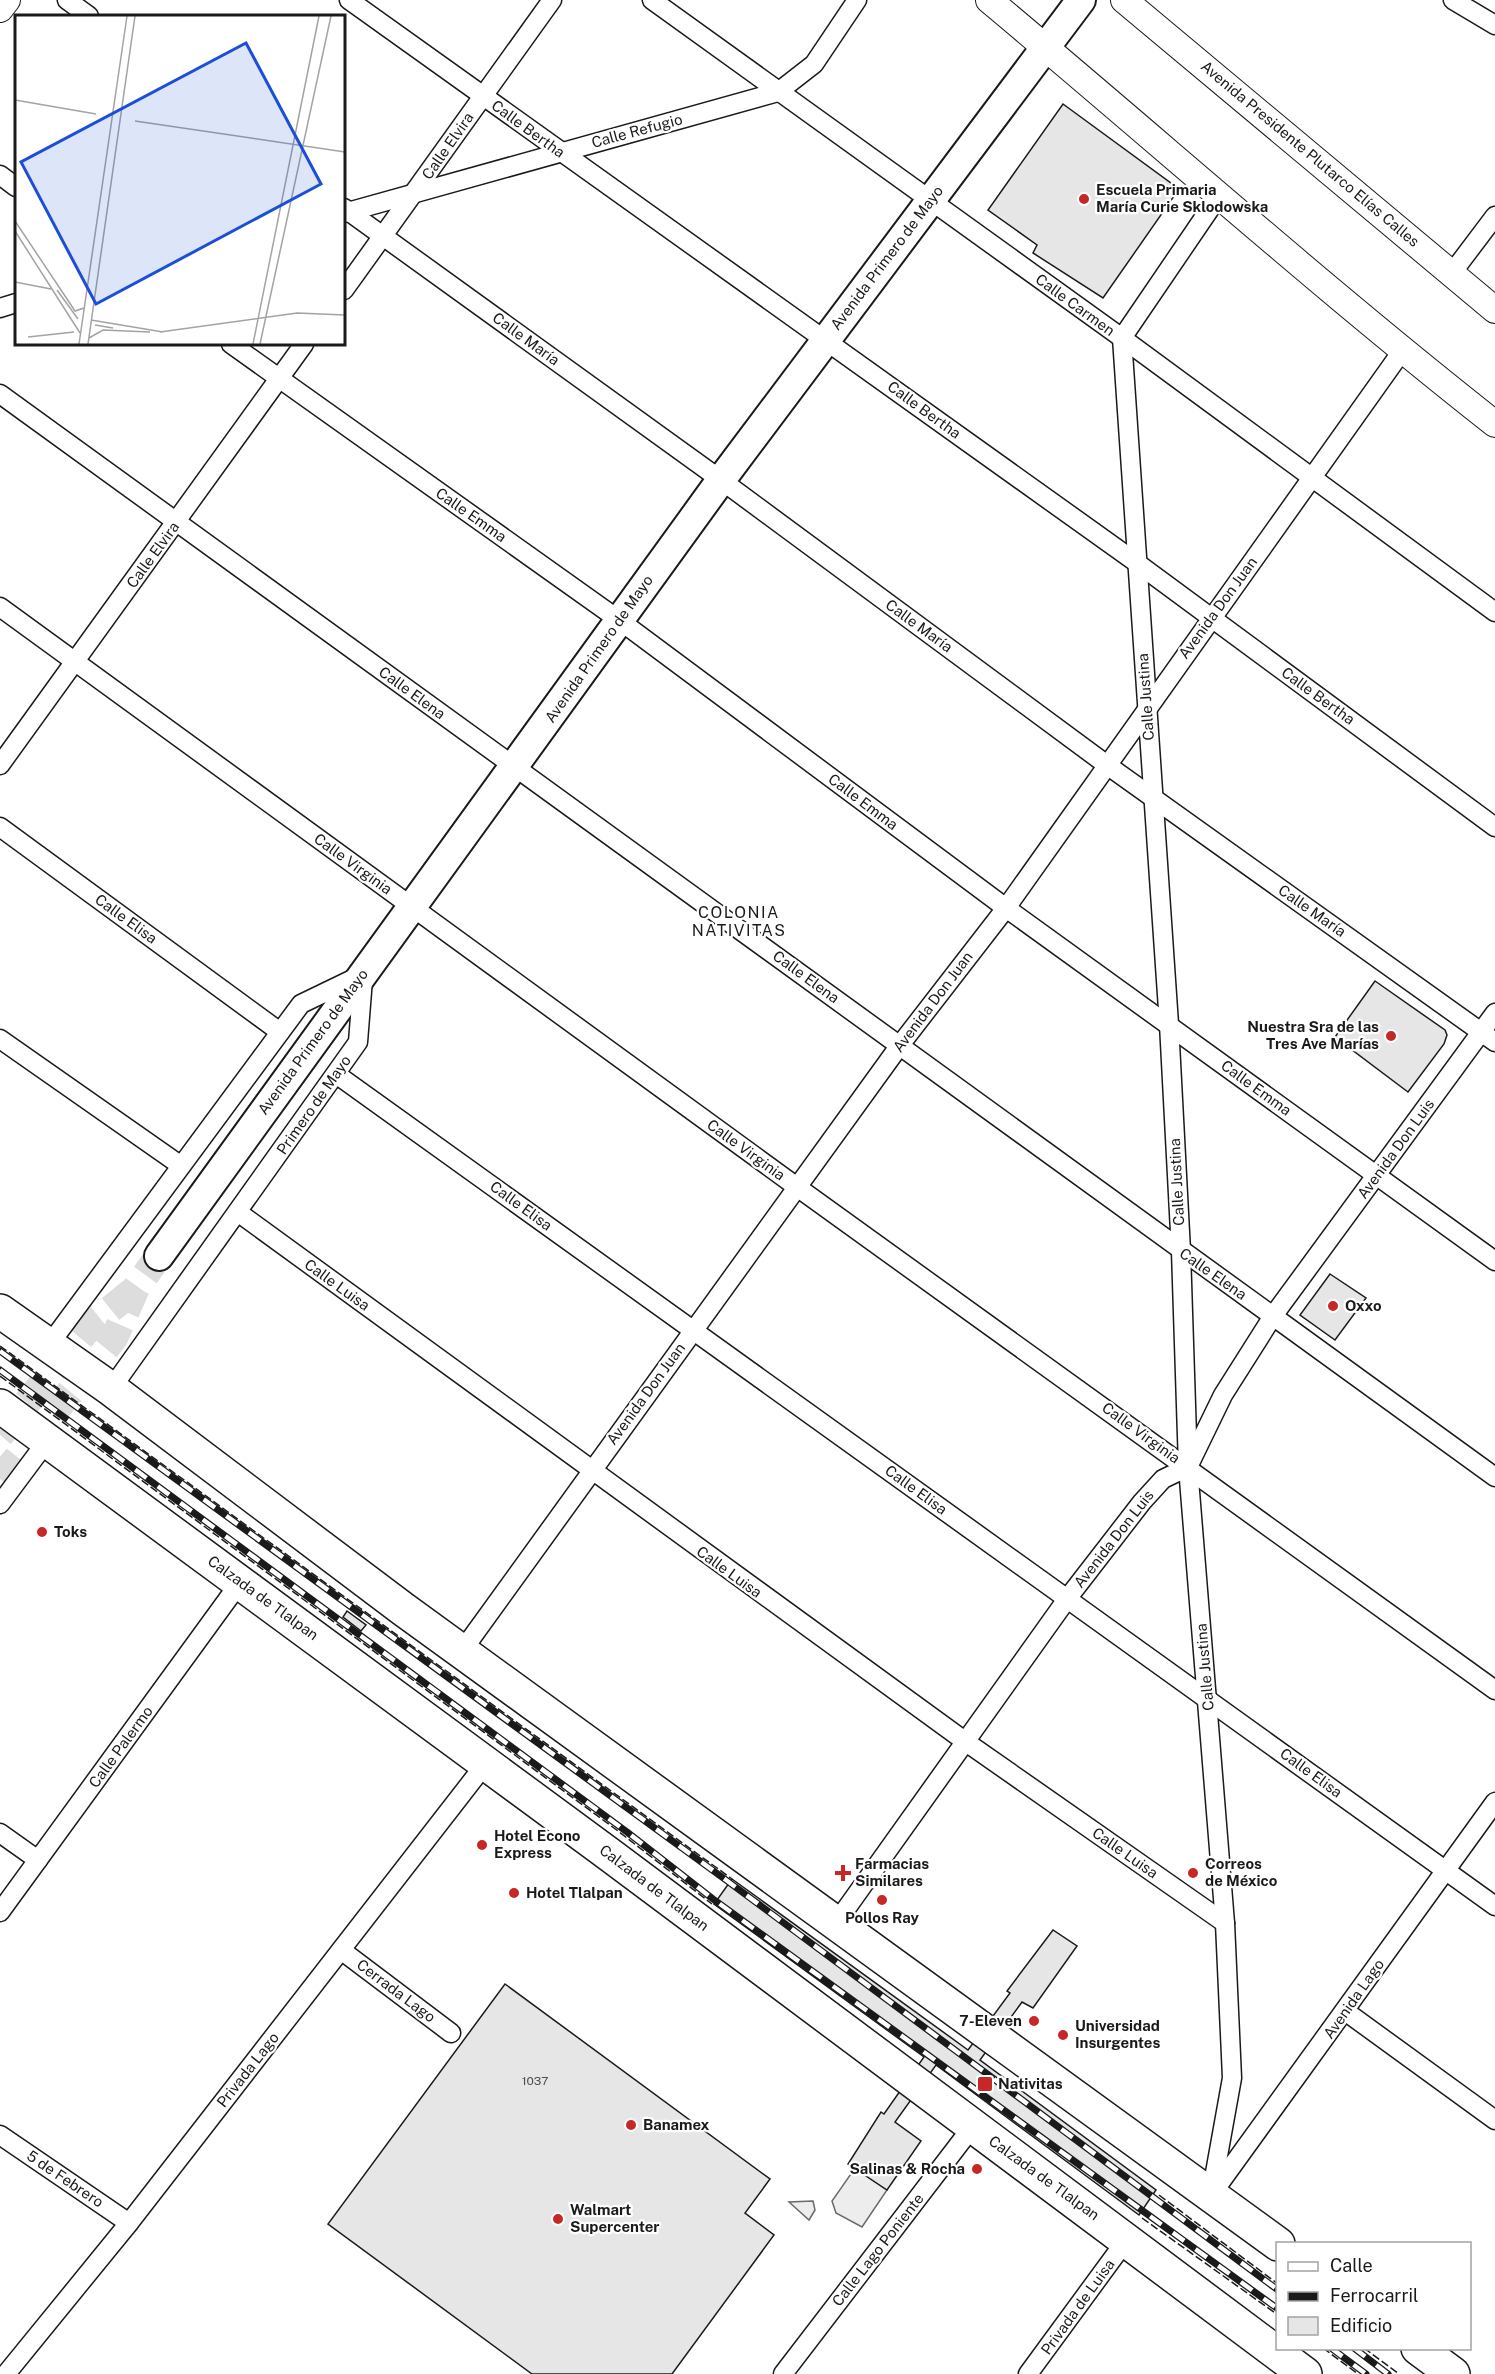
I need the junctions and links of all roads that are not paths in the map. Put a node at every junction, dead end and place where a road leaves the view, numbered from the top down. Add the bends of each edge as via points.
1 (6, 0) edge
2 (67, 0) edge
3 (350, 0) edge
4 (552, 0) edge
5 (652, 0) edge
6 (857, 0) edge
7 (989, 0) edge
8 (1081, 0) edge
9 (1124, 0) edge
10 (1453, 0) edge
11 (0, 9) edge
12 (88, 15) edge
13 (1495, 25) edge
14 (1044, 46) junction
15 (778, 92) junction
16 (483, 97) junction
17 (559, 152) junction
18 (0, 175) edge
19 (15, 186) edge
20 (415, 193) junction
21 (1218, 197) junction
22 (929, 201) junction
23 (345, 210) edge
24 (1495, 216) edge
25 (383, 236) junction
26 (1452, 273) junction
27 (345, 289) edge
28 (15, 303) edge
29 (0, 308) edge
30 (1495, 310) edge
31 (1122, 338) junction
32 (826, 340) junction
33 (232, 345) edge
34 (303, 345) edge
35 (1402, 351) junction
36 (279, 378) junction
37 (0, 394) edge
38 (1495, 424) edge
39 (1311, 479) junction
40 (722, 480) junction
41 (177, 523) junction
42 (1137, 563) junction
43 (0, 606) edge
44 (1495, 612) edge
45 (1211, 617) junction
46 (619, 620) junction
47 (75, 663) junction
48 (1148, 705) junction
49 (0, 765) edge
50 (1107, 765) junction
51 (515, 768) junction
52 (1152, 797) junction
53 (1495, 826) edge
54 (0, 827) edge
55 (411, 907) junction
56 (1006, 908) junction
57 (363, 974) junction
58 (1495, 1013) edge
59 (1169, 1024) junction
60 (280, 1032) junction
61 (1488, 1037) edge
62 (0, 1039) edge
63 (900, 1045) junction
64 (336, 1074) junction
65 (180, 1165) junction
66 (1376, 1175) junction
67 (797, 1187) junction
68 (238, 1213) junction
69 (1181, 1251) junction
70 (159, 1256) tunnel mouth
71 (1495, 1261) edge
72 (0, 1311) edge
73 (1273, 1316) junction
74 (693, 1330) junction
75 (48, 1345) junction
76 (111, 1389) junction
77 (0, 1406) edge
78 (47, 1441) junction
79 (1188, 1467) junction
80 (591, 1472) junction
81 (1495, 1476) edge
82 (0, 1504) edge
83 (241, 1581) junction
84 (1067, 1599) junction
85 (462, 1651) junction
86 (1495, 1690) edge
87 (1208, 1699) junction
88 (966, 1742) junction
89 (486, 1763) junction
90 (1495, 1802) edge
91 (0, 1833) edge
92 (38, 1860) junction
93 (1444, 1870) junction
94 (1495, 1906) edge
95 (0, 1912) edge
96 (836, 1923) junction
97 (1225, 1923) junction
98 (341, 1950) junction
99 (1345, 2011) junction
100 (451, 2033) dead end
101 (1495, 2120) edge
102 (973, 2126) junction
103 (0, 2135) edge
104 (1211, 2195) junction
105 (129, 2223) junction
106 (1127, 2239) junction
107 (1276, 2243) edge
108 (1419, 2350) edge
109 (0, 2369) edge
110 (1294, 2371) edge
111 (6, 2374) edge
112 (783, 2374) edge
113 (1028, 2374) edge
114 (1453, 2374) edge

1 - 11 main road
2 - 12 street
3 - 16 street, Calle Bertha
4 - 16 street, Calle Elvira
5 - 15 street, Calle Carmen
6 - 15 street, Calle Refugio via 814,63
7 - 14 main road
8 - 14 main road, Avenida Primero de Mayo
9 - 26 main road, Avenida Presidente Plutarco Elías Calles
10 - 13 street
14 - 21 main road
14 - 22 main road, Avenida Primero de Mayo
15 - 17 street, Calle Refugio
15 - 22 street, Calle Carmen
16 - 17 street, Calle Bertha
16 - 20 street, Calle Elvira
17 - 20 street, Calle Refugio
17 - 32 street, Calle Bertha
18 - 19 street
20 - 23 street, Calle Refugio
20 - 25 street, Calle Elvira
21 - 31 street
21 - 35 main road
22 - 31 street, Calle Carmen
22 - 32 main road, Avenida Primero de Mayo
23 - 25 street, Calle María
24 - 26 street
25 - 27 street, Calle Elvira
25 - 40 street, Calle María
26 - 30 main road, Avenida Presidente Plutarco Elías Calles
28 - 29 street
31 - 39 street, Calle Carmen
31 - 42 street, Calle Justina
32 - 40 main road, Avenida Primero de Mayo
32 - 42 street, Calle Bertha
33 - 36 street, Calle Emma
34 - 36 street, Calle Elvira
35 - 38 main road
35 - 39 street, Avenida Don Juan
36 - 41 street, Calle Elvira
36 - 46 street, Calle Emma
37 - 41 street, Calle Elena
39 - 44 street, Calle Carmen
39 - 45 street, Avenida Don Juan
40 - 46 main road, Avenida Primero de Mayo
40 - 50 street, Calle María
41 - 47 street, Calle Elvira
41 - 51 street, Calle Elena
42 - 45 street, Calle Bertha
42 - 48 street, Calle Justina
43 - 47 street, Calle Virginia
45 - 48 street, Avenida Don Juan
45 - 53 street, Calle Bertha
46 - 51 main road, Avenida Primero de Mayo
46 - 56 street, Calle Emma
47 - 49 street, Calle Elvira
47 - 55 street, Calle Virginia
48 - 50 street, Avenida Don Juan
48 - 52 street, Calle Justina
50 - 52 street, Calle María
50 - 56 street, Avenida Don Juan
51 - 55 main road, Avenida Primero de Mayo
51 - 63 street, Calle Elena
52 - 59 street, Calle Justina
52 - 61 street, Calle María
54 - 60 street, Calle Elisa
55 - 57 main road, Avenida Primero de Mayo
55 - 67 street, Calle Virginia
56 - 59 street, Calle Emma
56 - 63 street, Avenida Don Juan
57 - 60 street via 301,1004
57 - 64 street, Primero de Mayo via 358,1042
57 - 70 main road, Avenida Primero de Mayo
58 - 61 street, Avenida Don Luis
59 - 66 street, Calle Emma
59 - 69 street, Calle Justina
60 - 65 street
61 - 66 street, Avenida Don Luis
62 - 65 street
63 - 67 street, Avenida Don Juan
63 - 69 street, Calle Elena
64 - 68 street, Primero de Mayo
64 - 74 street, Calle Elisa
65 - 75 street
66 - 71 street, Calle Emma
66 - 73 street, Avenida Don Luis
67 - 74 street, Avenida Don Juan
67 - 79 street, Calle Virginia
68 - 76 street, Primero de Mayo
68 - 80 street, Calle Luisa
69 - 73 street, Calle Elena
69 - 79 street, Calle Justina
72 - 75 highway
73 - 79 street, Avenida Don Luis via 1223,1395
73 - 81 street, Calle Elena
74 - 80 street, Avenida Don Juan
74 - 84 street, Calle Elisa
75 - 76 highway
76 - 85 highway
77 - 78 highway, Calzada de Tlalpan
78 - 82 street
78 - 83 highway, Calzada de Tlalpan
79 - 84 street, Avenida Don Luis via 1163,1479
79 - 86 street, Calle Virginia
79 - 87 street, Calle Justina
80 - 85 street, Avenida Don Juan
80 - 88 street, Calle Luisa
83 - 89 highway, Calzada de Tlalpan
83 - 92 street, Calle Palermo
84 - 87 street, Calle Elisa
84 - 88 street, Avenida Don Luis
85 - 96 highway
87 - 93 street, Calle Elisa
87 - 97 street, Calle Justina
88 - 96 street, Avenida Don Luis
88 - 97 street, Calle Luisa
89 - 98 street, Privada Lago
89 - 102 highway, Calzada de Tlalpan
90 - 93 street, Avenida Lago
91 - 92 street
92 - 95 street, Calle Palermo
93 - 94 street, Calle Elisa
93 - 99 street, Avenida Lago
96 - 104 highway
97 - 104 street, Calle Justina via 1232,2078
98 - 100 street, Cerrada Lago
98 - 105 street, Privada Lago
99 - 101 street
99 - 104 street, Avenida Lago
102 - 106 highway, Calzada de Tlalpan
102 - 112 street, Calle Lago Poniente
103 - 105 street, 5 de Febrero
104 - 107 highway
105 - 111 street, Privada Lago
106 - 110 highway, Calzada de Tlalpan
106 - 113 street, Privada de Luisa
108 - 114 highway
109 - 111 street

